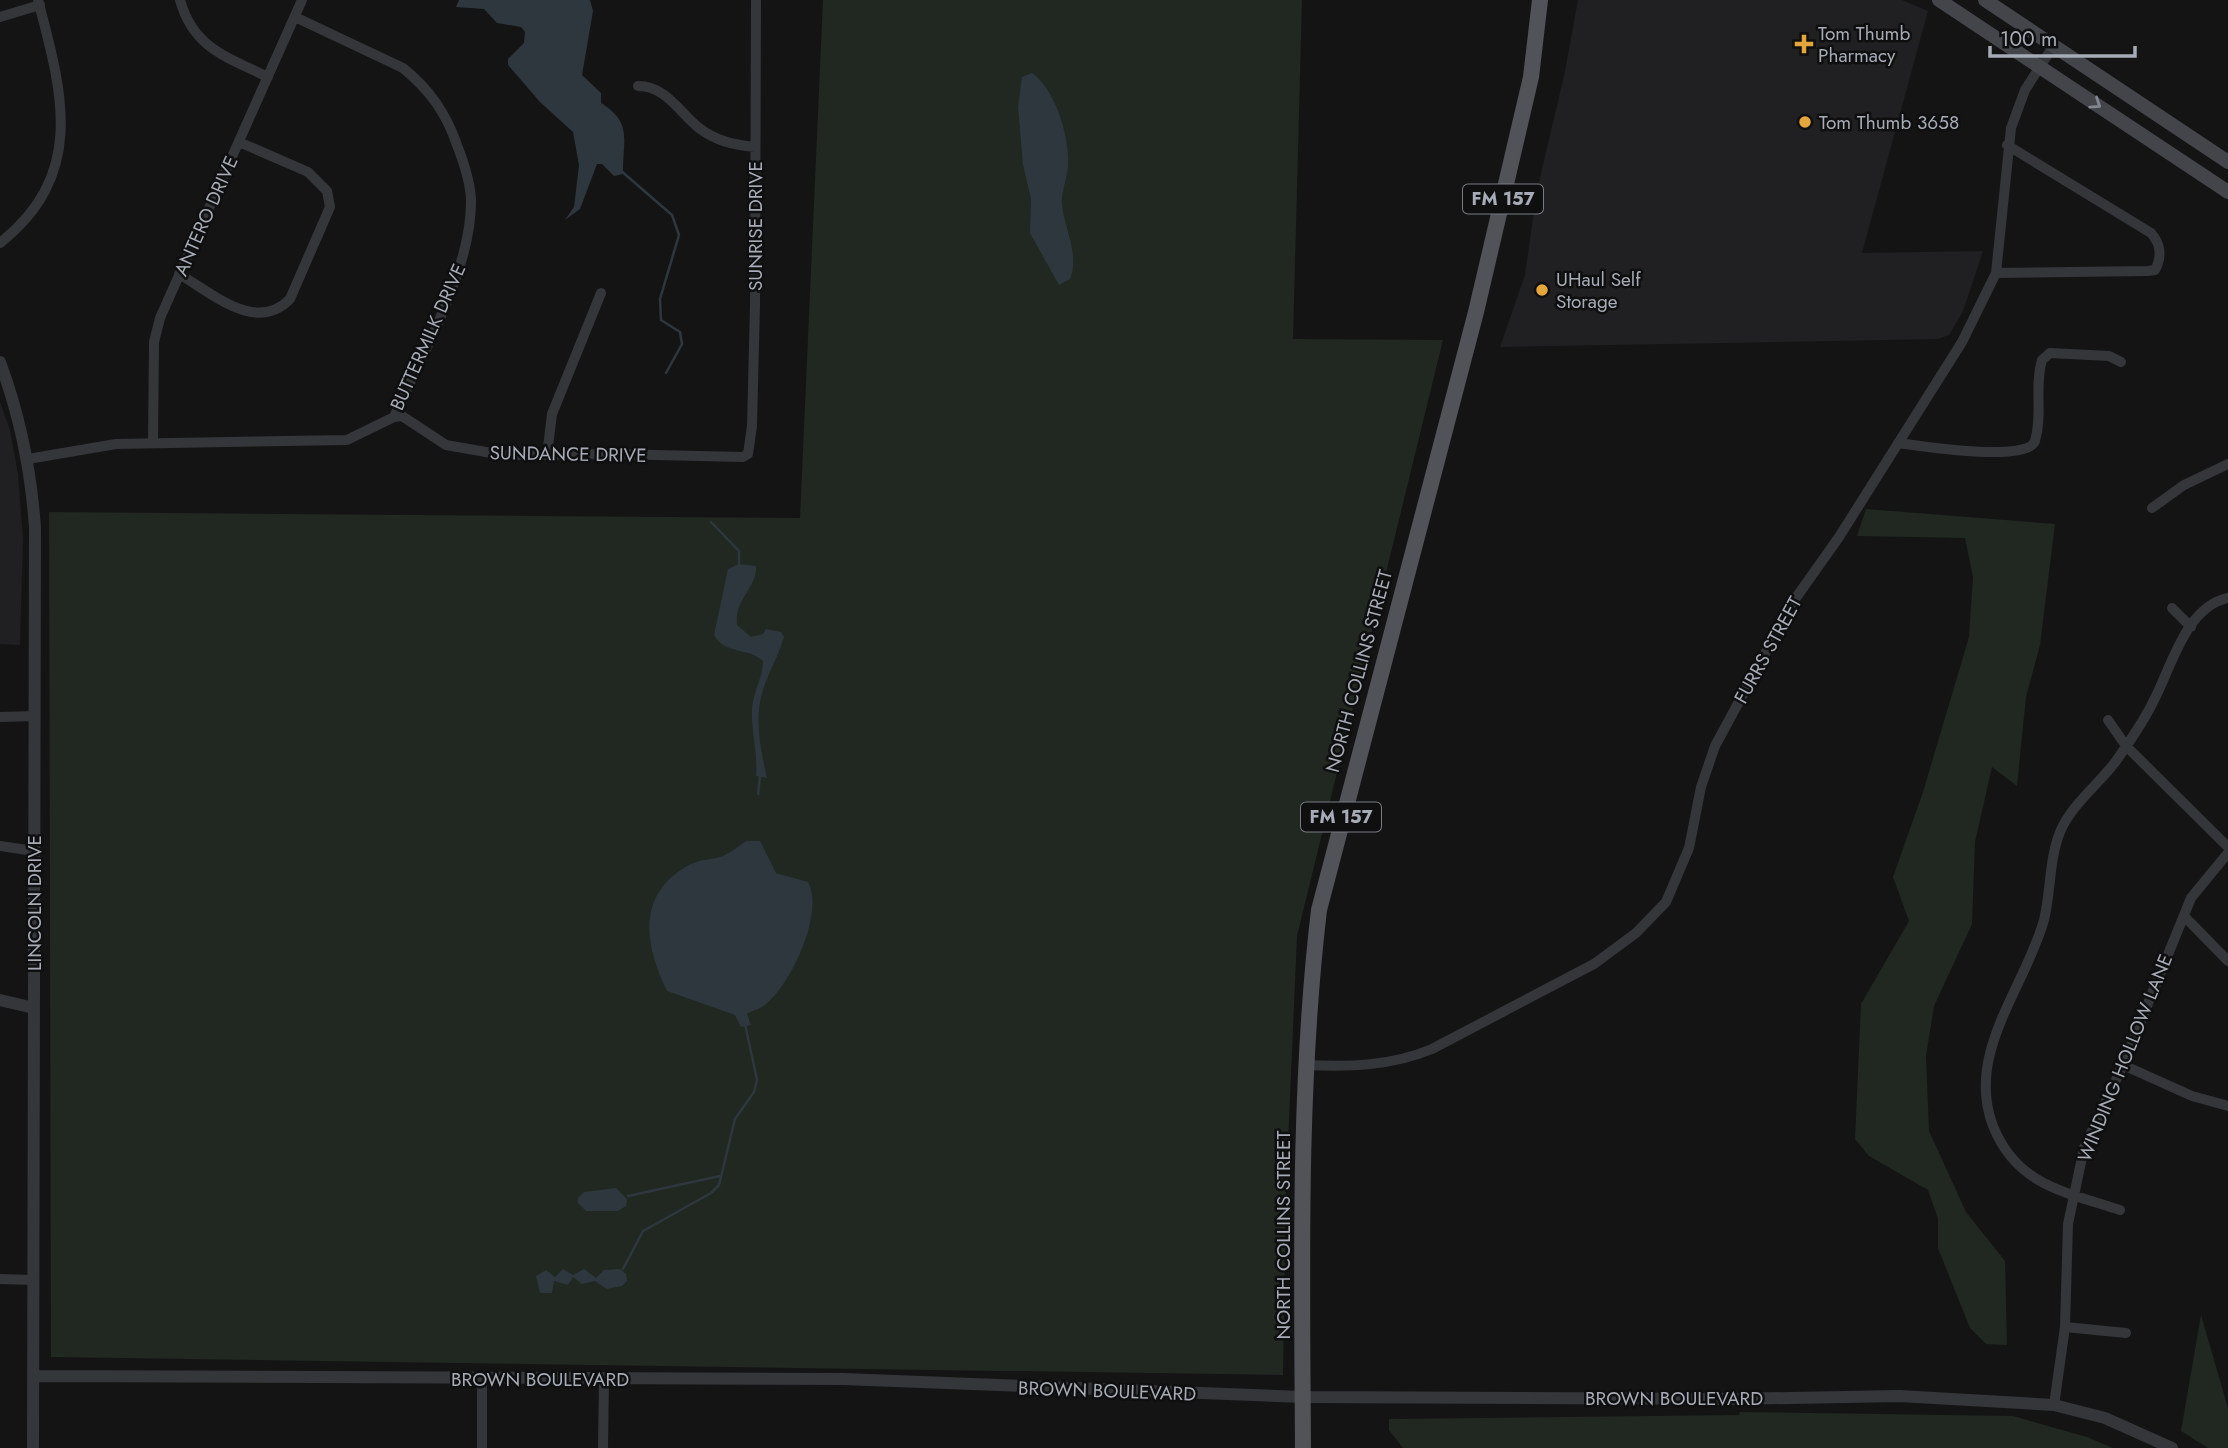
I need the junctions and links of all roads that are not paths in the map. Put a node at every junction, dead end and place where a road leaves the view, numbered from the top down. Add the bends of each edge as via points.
1 (180, 0) edge
2 (302, 0) edge
3 (756, 0) edge
4 (1540, 0) edge
5 (1939, 0) edge
6 (1985, 0) edge
7 (39, 2) edge
8 (0, 17) edge
9 (295, 17) junction
10 (2054, 45) junction
11 (2040, 66) junction
12 (268, 77) junction
13 (638, 86) dead end
14 (239, 142) junction
15 (2007, 145) junction
16 (755, 147) junction
17 (2228, 162) edge
18 (2228, 192) edge
19 (0, 243) edge
20 (1996, 273) junction
21 (179, 274) junction
22 (600, 293) dead end
23 (0, 362) edge
24 (2121, 362) dead end
25 (394, 417) junction
26 (153, 442) junction
27 (1898, 443) junction
28 (749, 451) joint
29 (547, 455) junction
30 (28, 459) junction
31 (2228, 464) edge
32 (2152, 508) dead end
33 (2228, 598) edge
34 (2172, 608) dead end
35 (2191, 627) junction
36 (34, 716) junction
37 (0, 717) edge
38 (2108, 720) dead end
39 (2126, 746) junction
40 (0, 846) edge
41 (2228, 847) edge
42 (34, 851) junction
43 (2228, 853) edge
44 (2183, 916) junction
45 (2228, 961) edge
46 (0, 1000) edge
47 (34, 1008) junction
48 (1306, 1065) junction
49 (2123, 1065) junction
50 (2228, 1106) edge
51 (2073, 1194) junction
52 (2120, 1210) dead end
53 (0, 1279) edge
54 (33, 1280) junction
55 (2065, 1327) junction
56 (2126, 1333) dead end
57 (33, 1376) junction
58 (482, 1379) junction
59 (604, 1379) junction
60 (1303, 1397) junction
61 (2054, 1405) junction
62 (33, 1448) edge
63 (482, 1448) edge
64 (603, 1448) edge
65 (1303, 1448) edge
66 (2172, 1448) edge

1 - 12 street via 186,22 196,35
2 - 9 street, ANTERO DRIVE
3 - 16 street, SUNRISE DRIVE
4 - 48 main road, NORTH COLLINS STREET / FM 157 via 1531,77 1476,312 1319,910
5 - 11 main road
6 - 10 main road
7 - 8 street
7 - 19 street via 59,79 61,149 51,180 31,212
9 - 12 street, ANTERO DRIVE
9 - 25 street, BUTTERMILK DRIVE via 403,68 418,80 440,105 468,178 471,199 466,248
10 - 11 street, FURRS STREET
10 - 17 main road
11 - 15 street, FURRS STREET via 2025,90
11 -> 18 main road
12 - 14 street, ANTERO DRIVE
13 - 16 street via 661,92 714,138
14 - 21 street, ANTERO DRIVE
14 - 21 street via 308,172 327,191 330,207 290,299 268,313 247,313
15 - 20 street, FURRS STREET
15 - 20 street via 2155,237 2160,254 2155,270 2148,271
16 - 28 street, SUNRISE DRIVE
20 - 27 street, FURRS STREET via 1962,342
21 - 26 street, ANTERO DRIVE via 154,342
22 - 29 street via 552,414
23 - 30 street, LINCOLN DRIVE
24 - 27 street via 2109,356 2050,353 2042,360 2038,428 2034,445 2027,450 1982,452
25 - 26 street, BUTTERMILK DRIVE via 347,440
25 - 29 street, SUNDANCE DRIVE via 402,416 457,449
26 - 30 street, BUTTERMILK DRIVE
27 - 48 street, FURRS STREET via 1793,602 1715,746 1689,848 1673,889 1648,922 1594,964 1432,1049 1378,1064
28 - 29 street, SUNDANCE DRIVE via 743,457
30 - 36 street, LINCOLN DRIVE via 35,528
31 - 32 street via 2184,485
33 - 35 street via 2211,605
34 - 35 street
35 - 39 street
36 - 37 street
36 - 42 street, LINCOLN DRIVE
38 - 39 street
39 - 41 street
39 - 51 street via 2061,830 2044,919 1994,1038 1985,1072 1992,1124 2012,1160 2036,1180
40 - 42 street
42 - 47 street, LINCOLN DRIVE
43 - 44 street, WINDING HOLLOW LANE via 2205,878
44 - 45 street
44 - 49 street, WINDING HOLLOW LANE
46 - 47 street
47 - 54 street, LINCOLN DRIVE
48 - 60 main road, NORTH COLLINS STREET / FM 157
49 - 50 street via 2192,1096
49 - 51 street, WINDING HOLLOW LANE via 2084,1148
51 - 52 street
51 - 55 street, WINDING HOLLOW LANE via 2066,1250
53 - 54 street
54 - 57 street, LINCOLN DRIVE
55 - 56 street
55 - 61 street, WINDING HOLLOW LANE
57 - 58 street, BROWN BOULEVARD
57 - 62 street, LINCOLN DRIVE
58 - 59 street, BROWN BOULEVARD
58 - 63 street
59 - 60 street, BROWN BOULEVARD via 843,1379
59 - 64 street
60 - 61 street, BROWN BOULEVARD via 1899,1396
60 - 65 main road, NORTH COLLINS STREET / FM 157
61 - 66 street, BROWN BOULEVARD via 2105,1418

